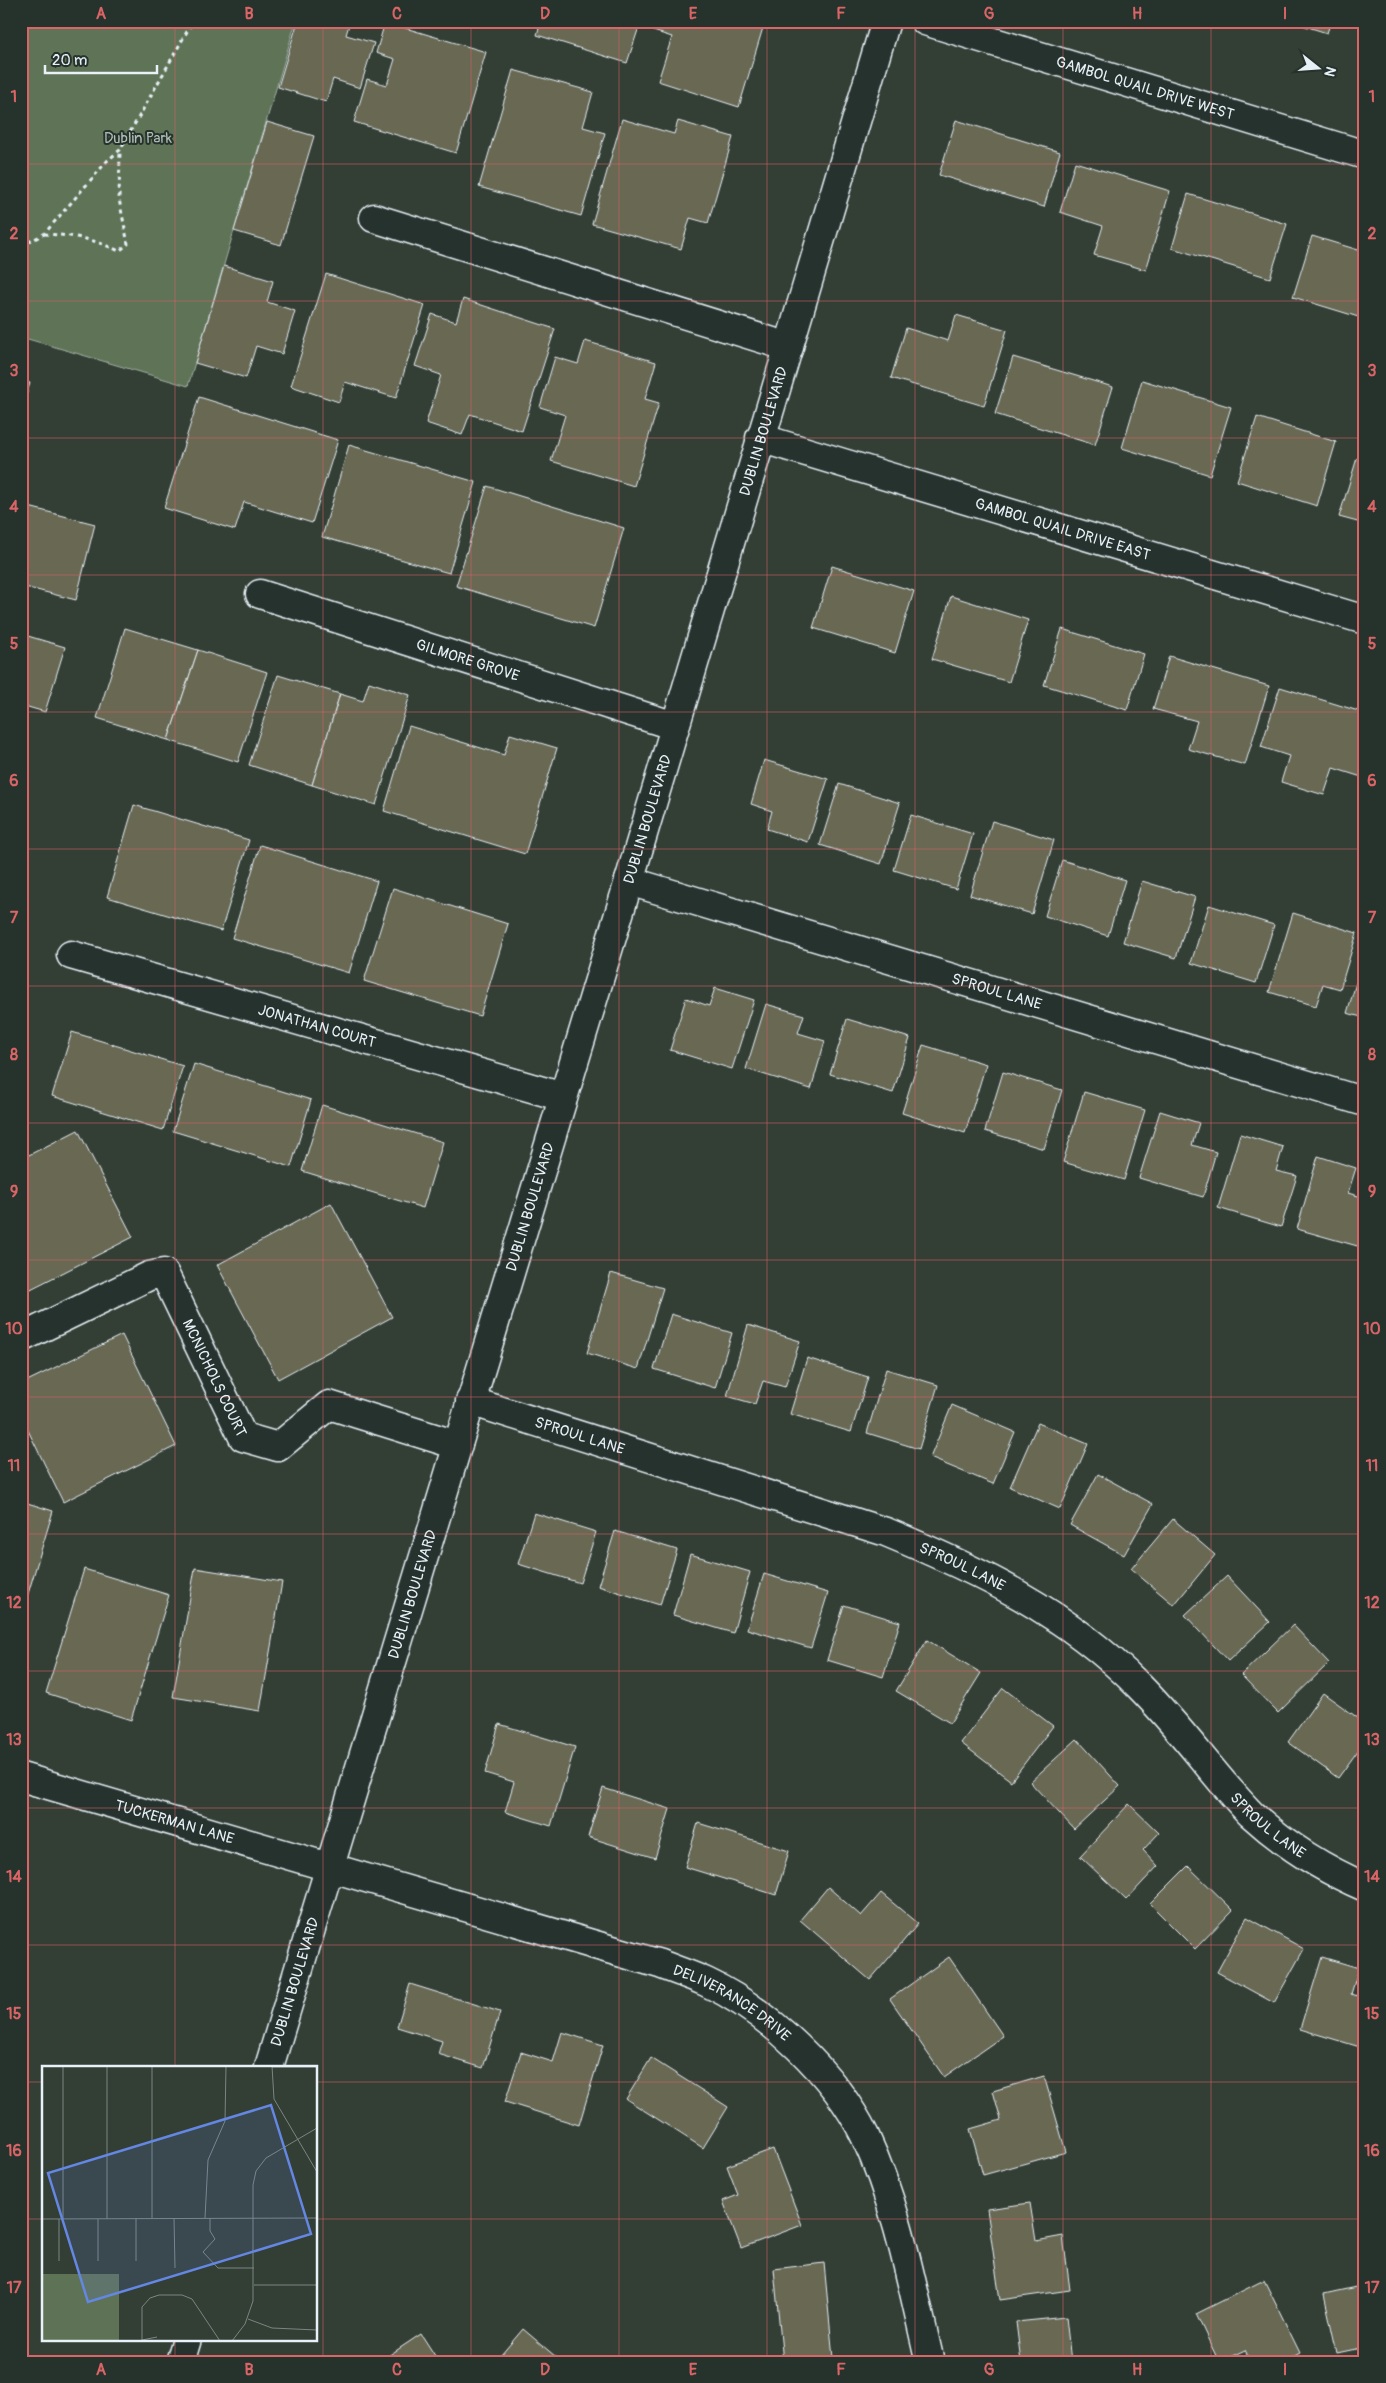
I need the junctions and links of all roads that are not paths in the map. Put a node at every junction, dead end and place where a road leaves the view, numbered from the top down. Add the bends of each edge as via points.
1 (886, 21) edge
2 (925, 21) edge
3 (1365, 155) edge
4 (374, 218) dead end
5 (789, 347) junction
6 (760, 438) junction
7 (260, 594) dead end
8 (1365, 620) edge
9 (675, 726) junction
10 (629, 881) junction
11 (71, 955) dead end
12 (563, 1097) junction
13 (1365, 1102) edge
14 (21, 1338) edge
15 (470, 1401) junction
16 (458, 1445) junction
17 (21, 1777) edge
18 (328, 1867) junction
19 (1365, 1886) edge
20 (269, 2066) edge
21 (187, 2340) edge
22 (180, 2362) edge
23 (930, 2362) edge

1 - 5 street, DUBLIN BOULEVARD
2 - 3 street, GAMBOL QUAIL DRIVE WEST
4 - 5 street, DUBLIN BOULEVARD
5 - 6 street, DUBLIN BOULEVARD
6 - 8 street, GAMBOL QUAIL DRIVE EAST
6 - 9 street, DUBLIN BOULEVARD
7 - 9 street, GILMORE GROVE
9 - 10 street, DUBLIN BOULEVARD
10 - 12 street, DUBLIN BOULEVARD
10 - 13 street, SPROUL LANE
11 - 12 street, JONATHAN COURT
12 - 15 street, DUBLIN BOULEVARD
14 - 16 street, MCNICHOLS COURT via 149,1276 164,1272 243,1437 278,1447 329,1404
15 - 16 street, DUBLIN BOULEVARD
15 - 19 street, SPROUL LANE via 886,1532 940,1554 1033,1602 1106,1656 1139,1686 1250,1813 1285,1842 1319,1864
16 - 18 street, DUBLIN BOULEVARD
17 - 18 street, TUCKERMAN LANE
18 - 20 street, DUBLIN BOULEVARD
18 - 23 street, DELIVERANCE DRIVE via 660,1964 707,1982 782,2032 811,2059 864,2134 882,2177 900,2235
21 - 22 street

